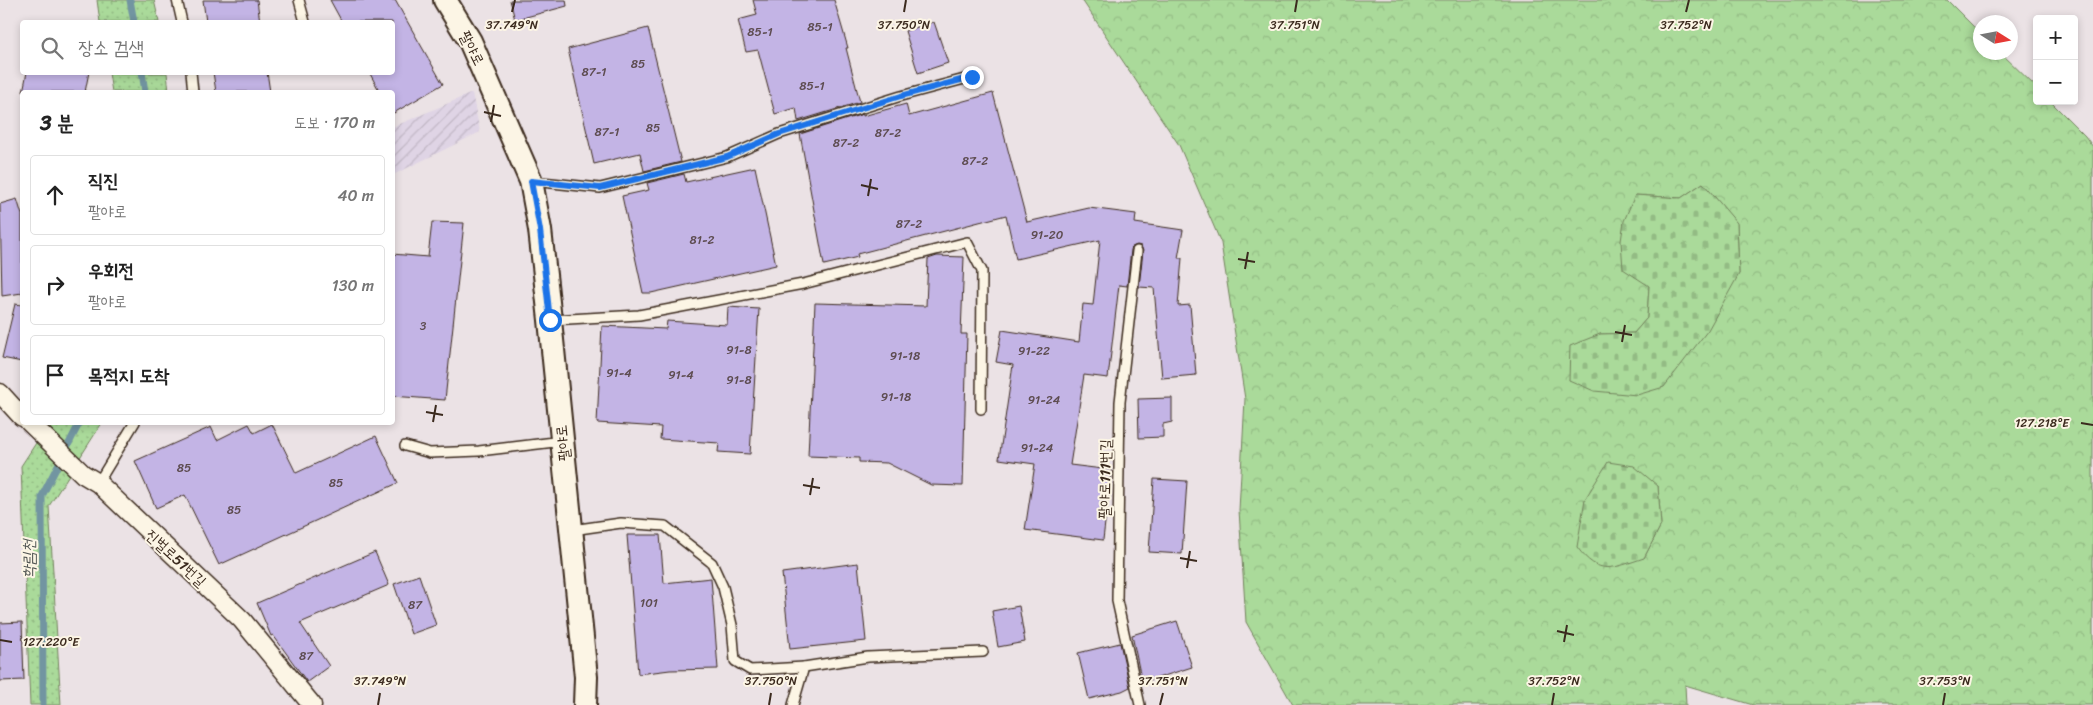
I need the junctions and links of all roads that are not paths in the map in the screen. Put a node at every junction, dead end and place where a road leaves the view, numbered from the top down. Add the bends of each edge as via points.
1 (178, 0) edge
2 (299, 0) edge
3 (445, 0) edge
4 (182, 20) edge
5 (304, 20) edge
6 (191, 75) edge
7 (972, 77) dead end
8 (193, 90) edge
9 (531, 181) junction
10 (1137, 251) dead end
11 (550, 320) junction
12 (0, 393) edge
13 (980, 409) dead end
14 (20, 415) edge
15 (32, 425) edge
16 (133, 425) edge
17 (563, 441) junction
18 (405, 446) dead end
19 (90, 479) junction
20 (572, 530) junction
21 (983, 652) dead end
22 (804, 667) junction
23 (312, 705) edge
24 (585, 705) edge
25 (793, 705) edge
26 (1140, 705) edge

1 - 4 lane
2 - 5 lane
3 - 9 street, 팔야로 via 470,41
6 - 8 lane
7 - 9 lane via 779,134 727,157 600,188
9 - 11 street, 팔야로
10 - 26 lane, 팔야로111번길 via 1120,402 1117,601
11 - 13 lane via 638,315 803,284 967,242 982,270
11 - 17 street, 팔야로
12 - 14 street
15 - 19 street, 진벌로51번길
16 - 19 lane
17 - 18 lane via 430,454
17 - 20 street, 팔야로
19 - 23 street, 진벌로51번길 via 242,620
20 - 22 lane via 621,523 665,526 712,562 726,596 735,661 750,670
20 - 24 street, 팔야로 via 586,677
21 - 22 lane via 868,657
22 - 25 lane

